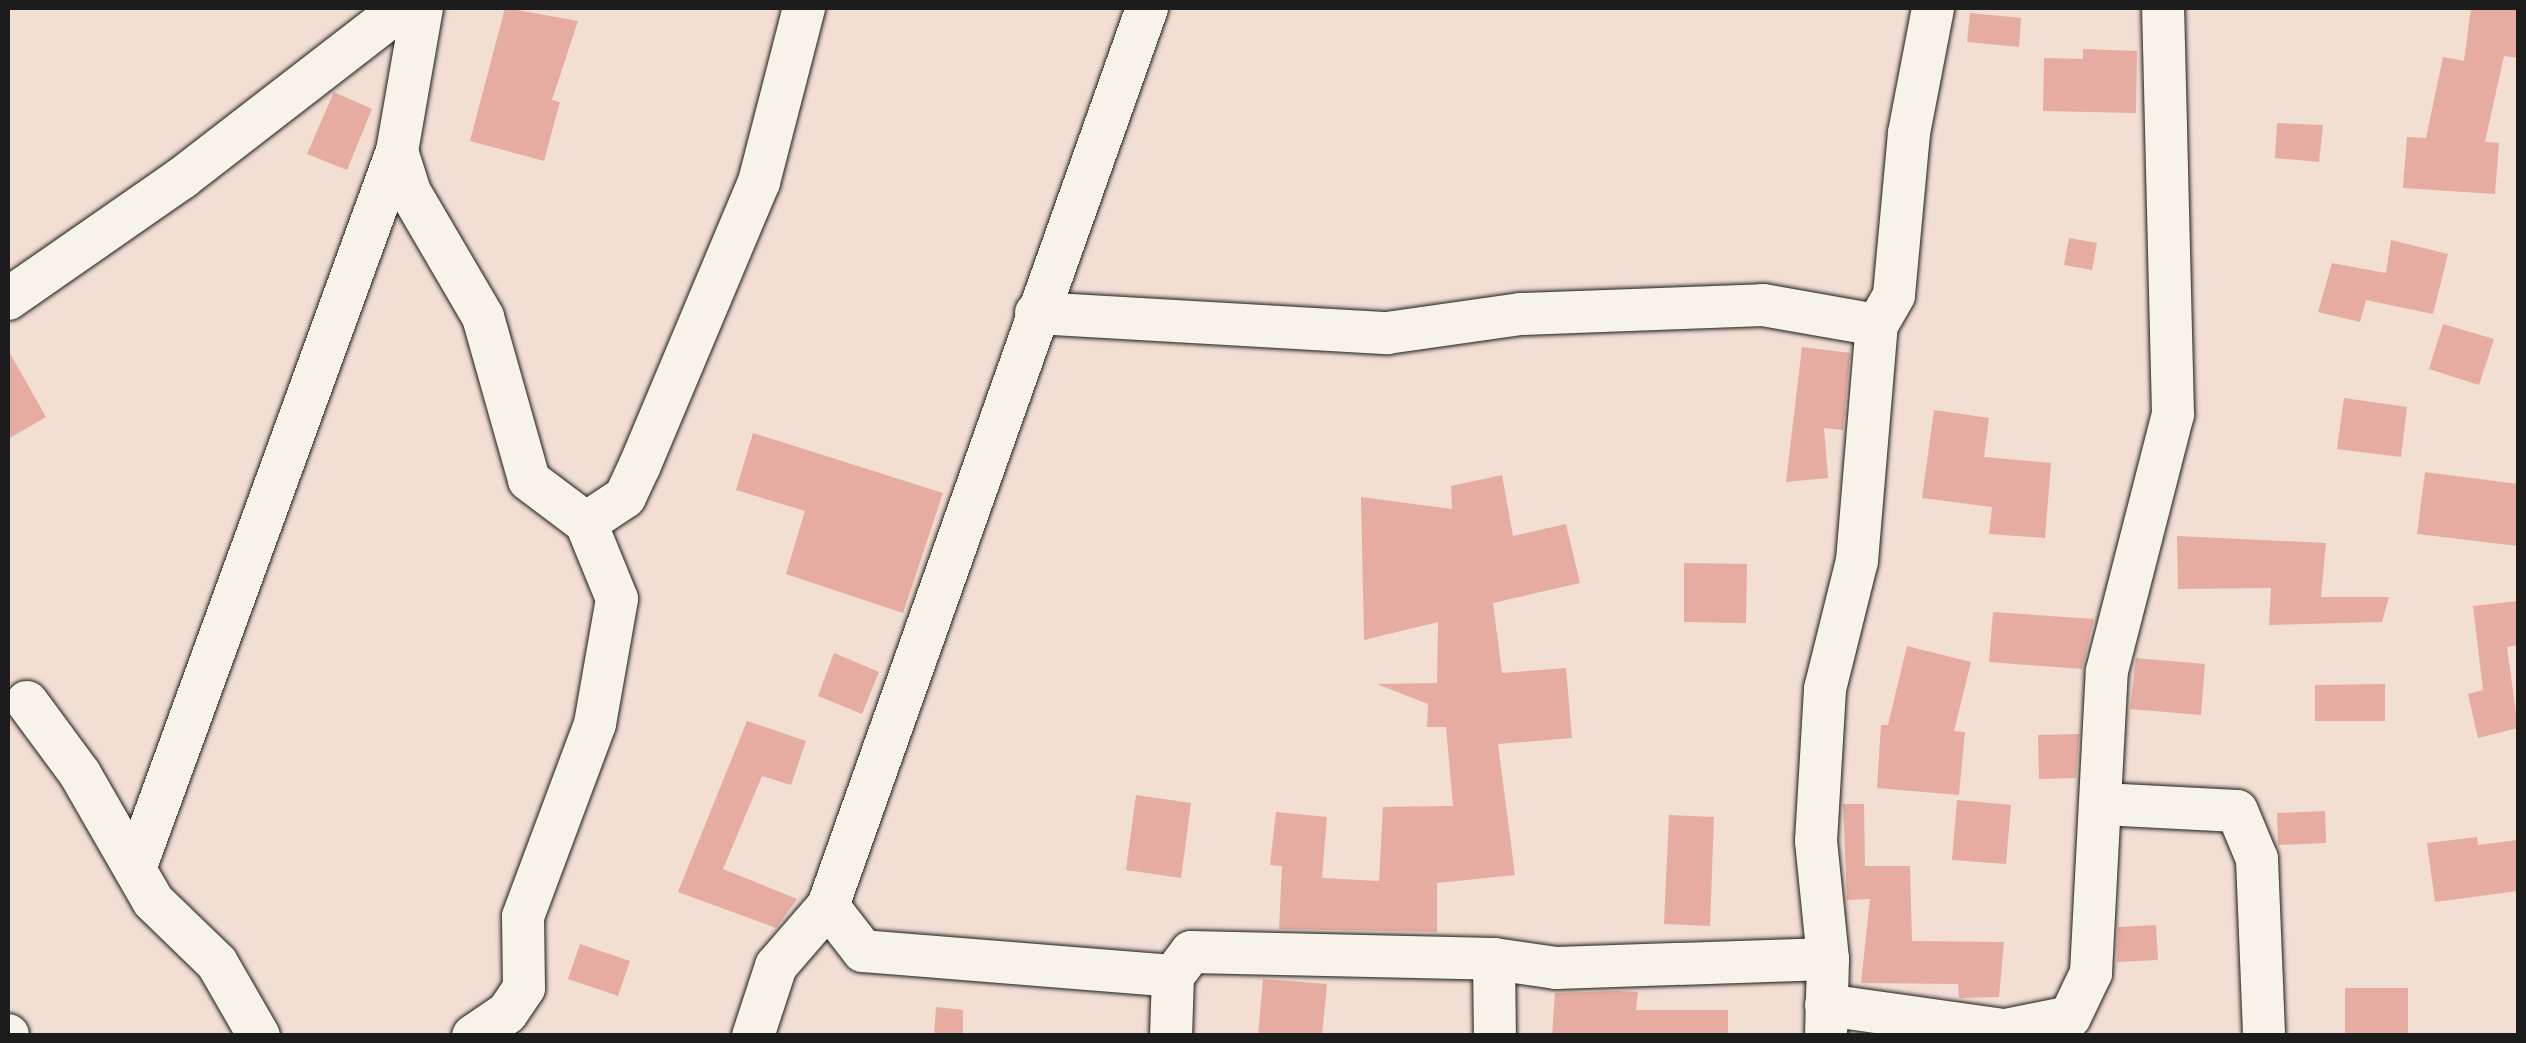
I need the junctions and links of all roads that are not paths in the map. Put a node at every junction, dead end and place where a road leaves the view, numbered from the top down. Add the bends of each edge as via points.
1 (402, 8) edge
2 (422, 8) edge
3 (804, 8) edge
4 (1147, 8) edge
5 (1933, 8) edge
6 (2163, 8) edge
7 (397, 151) junction
8 (8, 298) edge
9 (1036, 312) junction
10 (1877, 325) junction
11 (586, 524) junction
12 (28, 702) dead end
13 (2102, 804) junction
14 (135, 870) junction
15 (828, 906) junction
16 (1494, 960) junction
17 (1828, 960) junction
18 (1173, 976) junction
19 (1826, 1020) edge
20 (259, 1036) edge
21 (473, 1036) edge
22 (752, 1036) edge
23 (1171, 1036) edge
24 (1495, 1036) edge
25 (2264, 1036) edge

1 - 8 street via 182,178
2 - 7 street
3 - 11 street via 759,182 640,465 625,497
4 - 9 street
5 - 10 street via 1909,133 1894,295
6 - 13 street via 2173,414 2107,671
7 - 11 street via 416,206 484,317 529,480
7 - 14 street
9 - 10 street via 1387,334 1522,314 1763,304
9 - 15 street
10 - 17 street via 1856,561 1825,689 1816,841
11 - 21 street via 617,599 595,724 523,917 524,988 506,1013
12 - 14 street via 80,774
13 - 19 street via 2091,973 2070,1017 2005,1030
13 - 25 street via 2238,810 2257,858
14 - 20 street via 153,900 217,963
15 - 18 street via 863,950
15 - 22 street via 776,966
16 - 17 street via 1556,968
16 - 18 street via 1192,952
16 - 24 street
17 - 19 street
18 - 23 street

